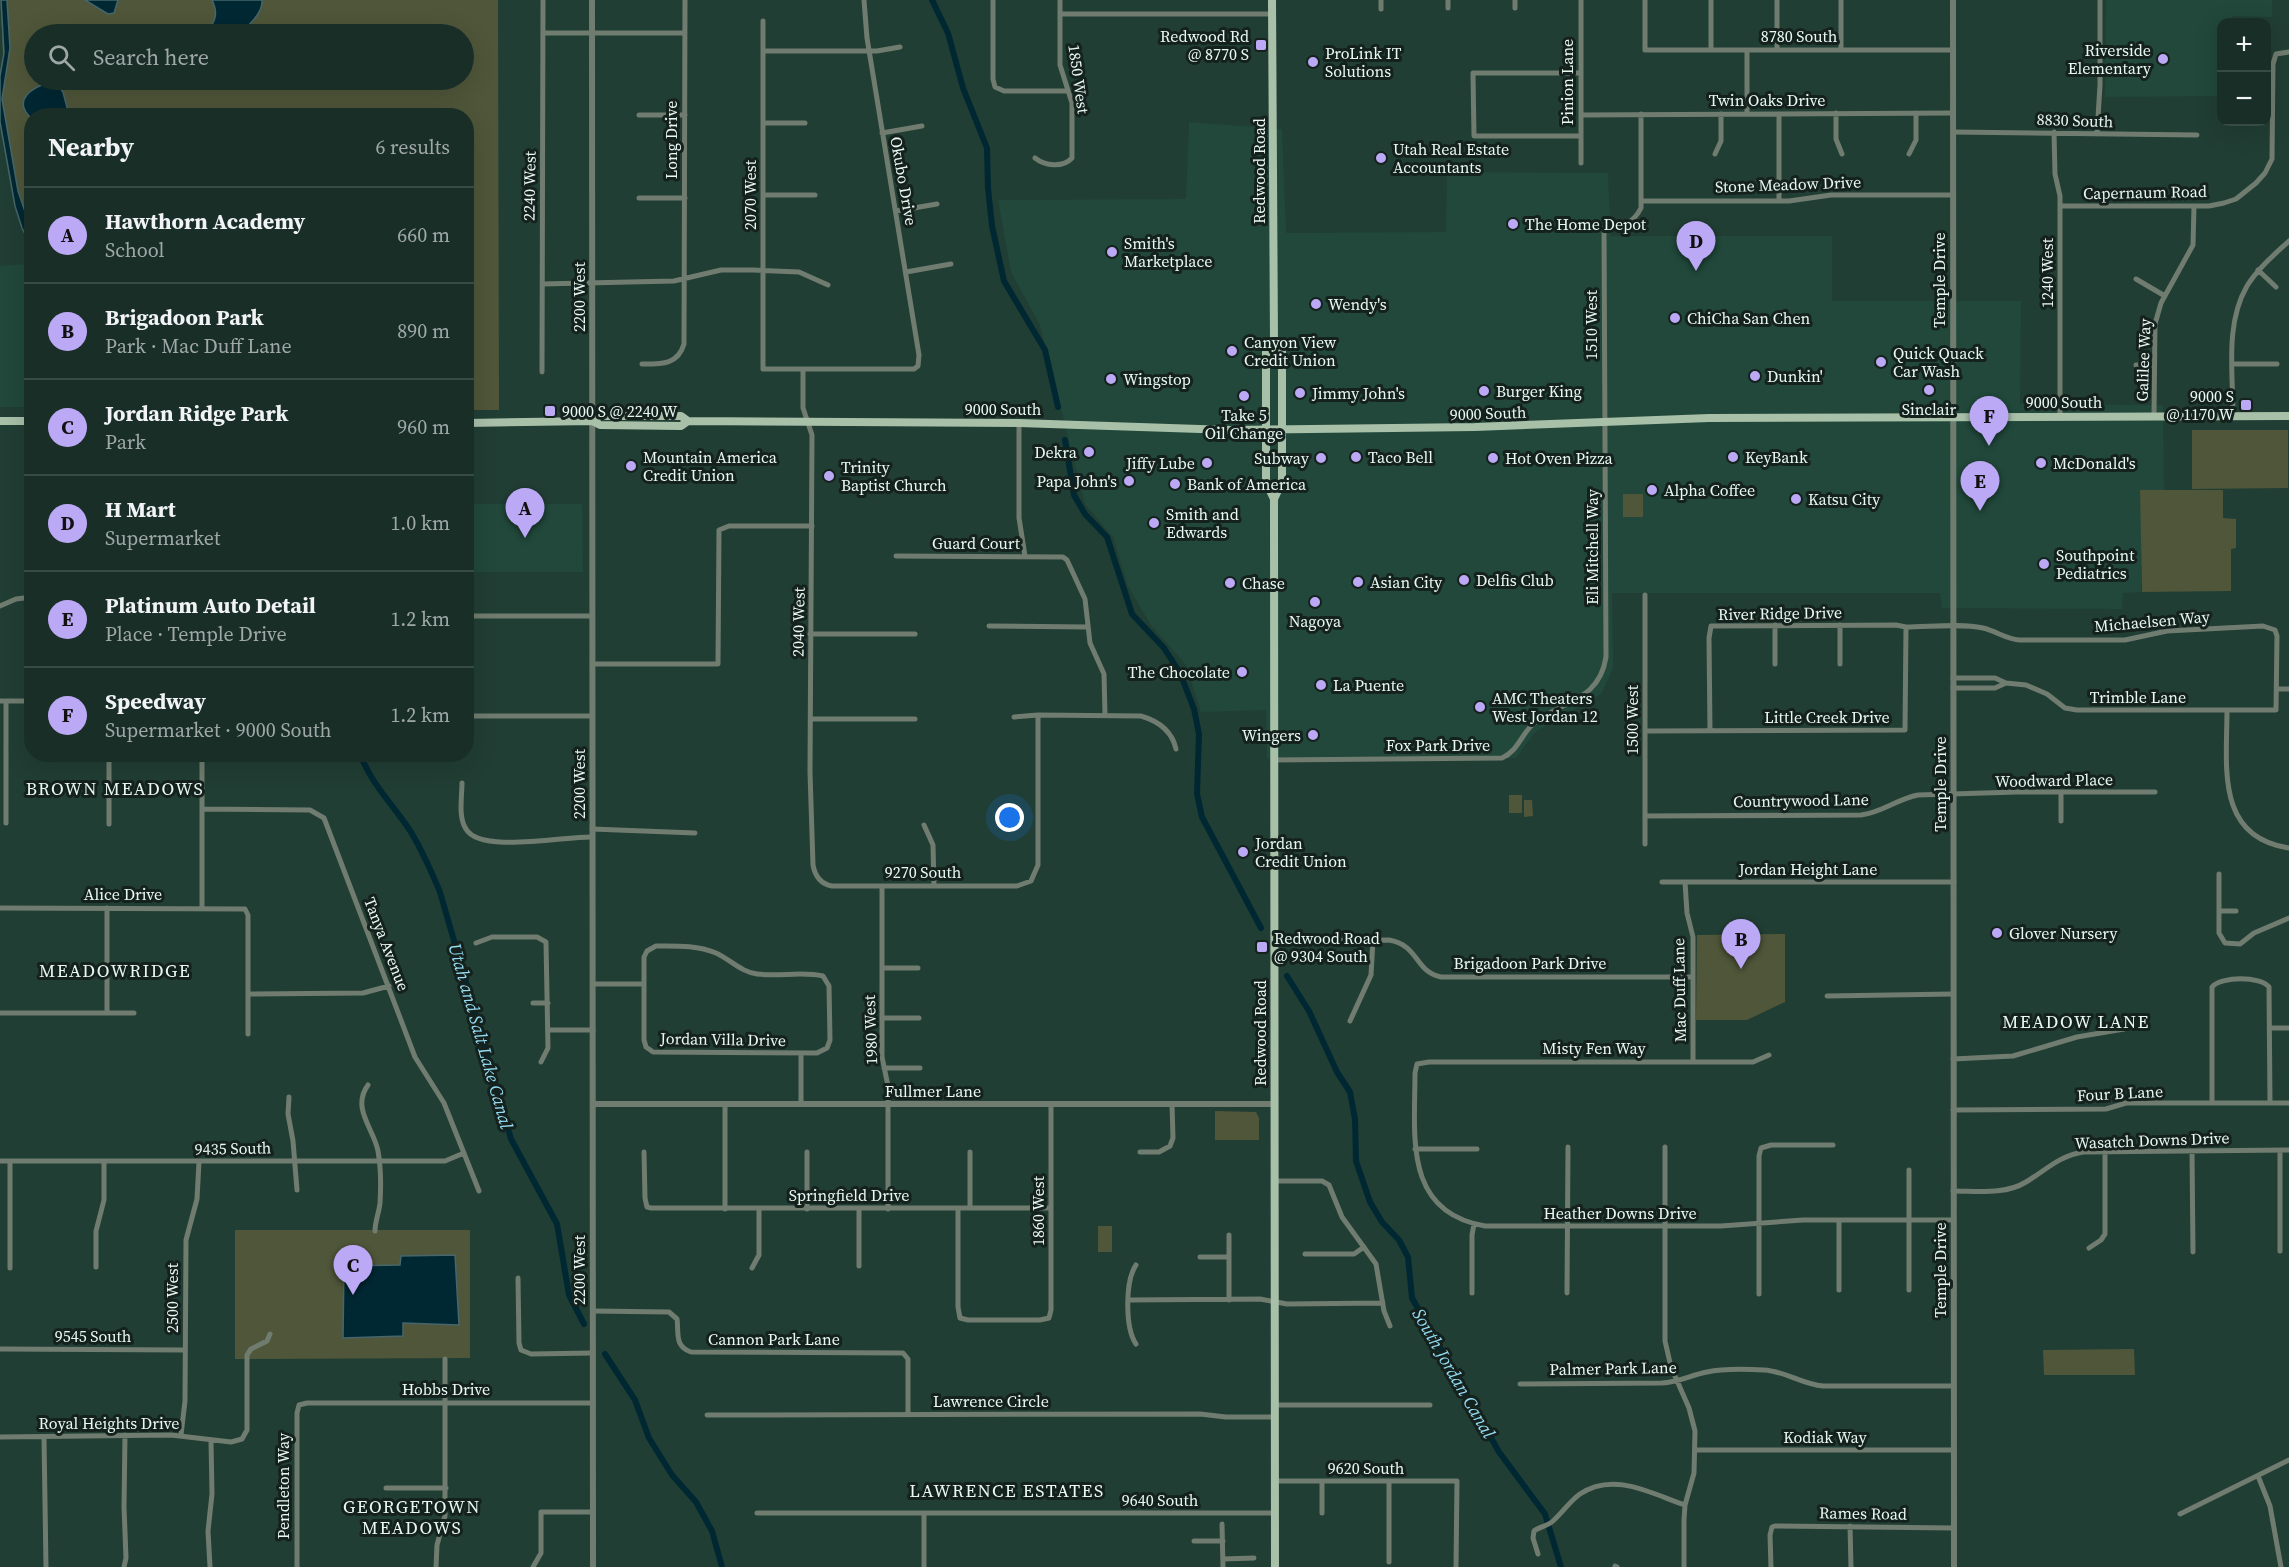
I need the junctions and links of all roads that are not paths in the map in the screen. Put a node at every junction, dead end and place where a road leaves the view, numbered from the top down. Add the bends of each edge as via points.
1 (543, 0) edge
2 (592, 0) edge
3 (685, 0) edge
4 (864, 0) edge
5 (993, 0) edge
6 (1060, 0) edge
7 (1272, 0) edge
8 (1381, 0) edge
9 (1448, 0) edge
10 (1515, 0) edge
11 (1581, 0) edge
12 (1646, 0) edge
13 (1711, 0) edge
14 (1777, 0) edge
15 (1841, 0) edge
16 (1953, 0) edge
17 (2100, 0) edge
18 (1448, 8) dead end
19 (1515, 8) dead end
20 (1381, 9) dead end
21 (1060, 14) junction
22 (1272, 14) junction
23 (763, 21) dead end
24 (543, 33) junction
25 (592, 33) junction
26 (685, 33) junction
27 (900, 47) dead end
28 (1712, 50) junction
29 (1747, 50) junction
30 (1777, 50) junction
31 (1841, 50) junction
32 (1953, 50) junction
33 (763, 51) junction
34 (869, 51) junction
35 (2289, 52) edge
36 (1580, 73) junction
37 (1068, 91) junction
38 (1836, 113) junction
39 (1916, 113) junction
40 (1953, 113) junction
41 (1641, 114) junction
42 (1721, 114) junction
43 (1747, 114) junction
44 (1779, 114) junction
45 (639, 115) dead end
46 (685, 115) junction
47 (1581, 115) junction
48 (763, 123) junction
49 (804, 123) dead end
50 (922, 126) dead end
51 (1953, 132) junction
52 (2054, 132) junction
53 (882, 133) junction
54 (2097, 134) junction
55 (2197, 135) dead end
56 (1581, 136) junction
57 (1715, 154) dead end
58 (1842, 154) dead end
59 (1910, 154) dead end
60 (1035, 158) dead end
61 (1581, 163) dead end
62 (763, 195) junction
63 (815, 195) dead end
64 (1952, 195) junction
65 (639, 198) dead end
66 (685, 198) junction
67 (1641, 201) junction
68 (1779, 201) junction
69 (937, 204) dead end
70 (2060, 206) junction
71 (2194, 206) junction
72 (896, 211) junction
73 (2289, 241) edge
74 (951, 264) dead end
75 (2258, 270) junction
76 (763, 271) junction
77 (906, 272) junction
78 (2136, 279) dead end
79 (685, 280) junction
80 (592, 283) junction
81 (542, 284) junction
82 (828, 285) dead end
83 (2276, 287) dead end
84 (2165, 296) junction
85 (1274, 343) junction
86 (642, 364) dead end
87 (2232, 364) junction
88 (2277, 364) dead end
89 (2136, 365) dead end
90 (2154, 365) junction
91 (803, 369) junction
92 (542, 372) dead end
93 (2233, 415) junction
94 (2060, 416) junction
95 (2154, 416) junction
96 (2289, 416) edge
97 (1953, 417) junction
98 (0, 421) edge
99 (24, 421) edge
100 (592, 421) junction
101 (807, 422) junction
102 (474, 423) edge
103 (1019, 423) junction
104 (1605, 423) junction
105 (1267, 429) junction
106 (1282, 429) junction
107 (1274, 499) junction
108 (812, 526) junction
109 (896, 556) dead end
110 (1025, 556) junction
111 (1645, 595) dead end
112 (24, 598) edge
113 (0, 606) edge
114 (474, 616) edge
115 (592, 616) junction
116 (1775, 625) junction
117 (1840, 625) junction
118 (989, 626) dead end
119 (1088, 627) junction
120 (1906, 627) junction
121 (1953, 627) junction
122 (810, 634) junction
123 (915, 634) dead end
124 (592, 664) junction
125 (1775, 664) dead end
126 (1840, 664) dead end
127 (1603, 670) joint
128 (1953, 678) junction
129 (2006, 683) junction
130 (1953, 688) junction
131 (2277, 689) junction
132 (2289, 689) edge
133 (3, 701) edge
134 (24, 701) edge
135 (2227, 710) junction
136 (2277, 710) joint
137 (1038, 715) junction
138 (1105, 715) junction
139 (474, 716) edge
140 (592, 716) junction
141 (1014, 717) dead end
142 (810, 719) junction
143 (915, 719) dead end
144 (1646, 731) junction
145 (1710, 731) junction
146 (1176, 749) dead end
147 (1273, 760) junction
148 (109, 762) edge
149 (202, 762) edge
150 (462, 783) dead end
151 (2061, 792) junction
152 (2155, 792) dead end
153 (1953, 795) junction
154 (202, 809) junction
155 (1645, 816) junction
156 (2061, 821) dead end
157 (6, 823) dead end
158 (109, 824) dead end
159 (924, 825) dead end
160 (592, 829) junction
161 (694, 833) dead end
162 (592, 837) junction
163 (1646, 844) dead end
164 (2289, 849) edge
165 (2219, 874) dead end
166 (817, 876) joint
167 (1662, 882) dead end
168 (1685, 882) junction
169 (1954, 882) junction
170 (882, 886) junction
171 (934, 886) junction
172 (0, 908) edge
173 (107, 908) junction
174 (202, 908) junction
175 (2219, 911) junction
176 (2236, 911) dead end
177 (2289, 918) edge
178 (1274, 940) junction
179 (1373, 940) junction
180 (476, 943) dead end
181 (882, 968) junction
182 (918, 968) dead end
183 (1694, 976) junction
184 (592, 984) junction
185 (644, 984) junction
186 (389, 986) junction
187 (248, 994) junction
188 (1953, 994) junction
189 (1827, 996) dead end
190 (533, 1003) dead end
191 (548, 1003) junction
192 (0, 1013) edge
193 (107, 1013) junction
194 (134, 1013) dead end
195 (882, 1018) junction
196 (919, 1018) dead end
197 (1350, 1021) dead end
198 (2137, 1022) dead end
199 (2270, 1028) junction
200 (2289, 1028) edge
201 (548, 1030) junction
202 (593, 1030) junction
203 (248, 1034) dead end
204 (801, 1053) junction
205 (1769, 1055) dead end
206 (1953, 1059) junction
207 (541, 1062) dead end
208 (1694, 1062) junction
209 (1418, 1064) joint
210 (884, 1068) junction
211 (920, 1068) dead end
212 (368, 1085) dead end
213 (289, 1097) dead end
214 (2289, 1102) edge
215 (2212, 1103) junction
216 (2270, 1103) junction
217 (593, 1104) junction
218 (725, 1104) junction
219 (801, 1104) junction
220 (888, 1104) junction
221 (1051, 1104) junction
222 (1172, 1104) junction
223 (1274, 1104) junction
224 (1953, 1110) junction
225 (1833, 1145) dead end
226 (1568, 1147) dead end
227 (1665, 1147) dead end
228 (1415, 1149) junction
229 (1477, 1149) dead end
230 (2280, 1150) junction
231 (2289, 1150) edge
232 (2192, 1151) junction
233 (644, 1152) dead end
234 (807, 1152) dead end
235 (970, 1152) dead end
236 (1140, 1152) dead end
237 (2105, 1152) junction
238 (464, 1154) junction
239 (0, 1161) edge
240 (9, 1161) junction
241 (104, 1161) junction
242 (295, 1161) junction
243 (379, 1161) junction
244 (199, 1162) junction
245 (1909, 1170) dead end
246 (1274, 1181) junction
247 (297, 1190) dead end
248 (479, 1191) dead end
249 (1953, 1191) junction
250 (970, 1208) junction
251 (1051, 1208) junction
252 (725, 1209) junction
253 (759, 1209) junction
254 (807, 1209) junction
255 (859, 1209) junction
256 (888, 1209) junction
257 (958, 1209) junction
258 (1839, 1220) junction
259 (1909, 1220) junction
260 (1953, 1220) junction
261 (1759, 1223) junction
262 (1474, 1224) junction
263 (1567, 1226) junction
264 (1665, 1226) junction
265 (375, 1231) dead end
266 (1229, 1235) dead end
267 (1364, 1247) junction
268 (2089, 1248) dead end
269 (2280, 1251) dead end
270 (2193, 1252) dead end
271 (1305, 1254) dead end
272 (1200, 1257) dead end
273 (1229, 1257) junction
274 (860, 1266) dead end
275 (1136, 1266) dead end
276 (10, 1268) dead end
277 (96, 1268) dead end
278 (752, 1268) dead end
279 (518, 1278) dead end
280 (1839, 1290) dead end
281 (1909, 1290) dead end
282 (1472, 1293) dead end
283 (1567, 1293) dead end
284 (1759, 1294) dead end
285 (1129, 1300) junction
286 (1229, 1300) junction
287 (1274, 1302) junction
288 (1383, 1303) junction
289 (593, 1311) junction
290 (1390, 1326) dead end
291 (270, 1334) dead end
292 (1136, 1344) dead end
293 (0, 1350) edge
294 (185, 1350) junction
295 (593, 1353) junction
296 (445, 1359) dead end
297 (1677, 1382) junction
298 (1520, 1384) dead end
299 (1954, 1386) junction
300 (445, 1403) junction
301 (593, 1403) junction
302 (299, 1405) joint
303 (1274, 1405) junction
304 (1430, 1405) dead end
305 (908, 1414) junction
306 (707, 1415) dead end
307 (1275, 1417) junction
308 (125, 1435) junction
309 (181, 1435) junction
310 (0, 1437) edge
311 (44, 1437) junction
312 (211, 1441) junction
313 (1696, 1450) junction
314 (1954, 1450) junction
315 (2289, 1460) edge
316 (2258, 1476) junction
317 (1275, 1481) junction
318 (1322, 1481) junction
319 (1389, 1481) junction
320 (386, 1488) dead end
321 (446, 1488) junction
322 (1685, 1505) junction
323 (593, 1512) junction
324 (757, 1513) dead end
325 (924, 1513) junction
326 (1275, 1513) junction
327 (1322, 1513) dead end
328 (2181, 1514) dead end
329 (1222, 1524) dead end
330 (1850, 1526) junction
331 (1954, 1528) junction
332 (1194, 1541) dead end
333 (1223, 1541) junction
334 (1538, 1554) dead end
335 (1254, 1558) dead end
336 (1223, 1559) junction
337 (1389, 1562) dead end
338 (46, 1567) edge
339 (124, 1567) edge
340 (210, 1567) edge
341 (297, 1567) edge
342 (435, 1567) edge
343 (533, 1567) edge
344 (593, 1567) edge
345 (924, 1567) edge
346 (1223, 1567) edge
347 (1275, 1567) edge
348 (1456, 1567) edge
349 (1684, 1567) edge
350 (1771, 1567) edge
351 (1851, 1567) edge
352 (1954, 1567) edge
353 (2281, 1567) edge

1 - 24 street, 2240 West
2 - 25 street, 2200 West
3 - 26 street, Long Drive
4 - 34 street, Okubo Drive
5 - 37 street via 995,87 1004,91
6 - 21 street, 1850 West
7 - 22 main road, Redwood Road
8 - 20 street
9 - 18 street
10 - 19 street
11 - 36 street, Pinion Lane
12 - 28 street, 8780 South via 1646,50
13 - 28 street
14 - 30 street
15 - 31 street
16 - 32 street, Temple Drive
17 - 54 street
21 - 22 street
21 - 37 street, 1850 West via 1060,65
22 - 85 main road, Redwood Road
23 - 33 street, 2070 West
24 - 25 street
24 - 81 street, 2240 West
25 - 26 street
25 - 80 street, 2200 West
26 - 46 street, Long Drive
27 - 34 street
28 - 29 street, 8780 South
29 - 30 street, 8780 South
29 - 43 street
30 - 31 street, 8780 South
31 - 32 street, 8780 South
32 - 40 street, Temple Drive
33 - 34 street
33 - 48 street, 2070 West
34 - 53 street, Okubo Drive
35 - 71 street, Capernaum Road via 2276,54 2273,64 2273,150 2265,173 2236,199
36 - 47 street, Pinion Lane
36 - 56 street via 1473,73 1474,136
37 - 60 street, 1850 West via 1072,103 1070,161 1046,164
38 - 39 street, Twin Oaks Drive
38 - 44 street, Twin Oaks Drive
38 - 58 street via 1836,139
39 - 40 street, Twin Oaks Drive
39 - 59 street via 1916,140
40 - 51 street, Temple Drive
41 - 42 street, Twin Oaks Drive
41 - 47 street, Twin Oaks Drive
41 - 67 street
42 - 43 street, Twin Oaks Drive
42 - 57 street via 1721,141
43 - 44 street, Twin Oaks Drive
44 - 68 street
45 - 46 street
46 - 66 street, Long Drive
47 - 56 street, Pinion Lane
48 - 49 street
48 - 62 street, 2070 West
50 - 53 street
51 - 52 street, 8830 South
51 - 64 street, Temple Drive
52 - 54 street, 8830 South
52 - 70 street, 1240 West
53 - 72 street, Okubo Drive
54 - 55 street, 8830 South
56 - 61 street, Pinion Lane
62 - 63 street
62 - 76 street, 2070 West
64 - 68 street, Stone Meadow Drive via 1831,195
64 - 97 street, Temple Drive
65 - 66 street
66 - 79 street, Long Drive
67 - 68 street, Stone Meadow Drive
67 - 104 street, 1510 West via 1641,208 1624,226 1604,228
69 - 72 street
70 - 71 street, Capernaum Road
70 - 94 street, 1240 West
71 - 84 street, Galilee Way via 2193,245
72 - 77 street, Okubo Drive
73 - 75 street
74 - 77 street
75 - 83 street
75 - 87 street via 2236,314
76 - 79 street via 721,270
76 - 82 street via 798,272
76 - 91 street, 2070 West via 764,369
77 - 91 street, Okubo Drive via 918,366 908,370
78 - 84 street
79 - 80 street
79 - 86 street, Long Drive via 683,350 670,362
80 - 81 street
80 - 100 street, 2200 West
81 - 92 street, 2240 West
84 - 90 street, Galilee Way via 2155,324
85 - 105 main road, Redwood Road via 1266,352
85 - 106 main road, Redwood Road via 1282,352
87 - 88 street
87 - 93 street
89 - 90 street
90 - 95 street, Galilee Way
91 - 101 street, 2040 West
93 - 95 main road, 9000 South
93 - 96 main road, 9000 South
94 - 95 main road, 9000 South
94 - 97 main road, 9000 South
97 - 104 main road, 9000 South via 1709,418
97 - 121 street, Temple Drive
98 - 99 main road
100 - 101 main road, 9000 South via 600,425 681,426 688,421
100 - 102 main road, 9000 South
100 - 115 street, 2200 West
101 - 103 main road, 9000 South
101 - 108 street, 2040 West via 812,435
103 - 105 main road, 9000 South
103 - 110 street via 1019,518
104 - 106 main road, 9000 South
104 - 127 street, Eli Mitchell Way
105 - 106 main road, 9000 South
105 - 107 main road, Redwood Road via 1266,482
106 - 107 main road, Redwood Road via 1282,482
107 - 147 main road, Redwood Road
108 - 122 street, 2040 West
108 - 124 street via 729,526 718,530 718,664
109 - 110 street, Guard Court
110 - 119 street, Guard Court via 1057,556 1067,560 1085,599
111 - 144 street, 1500 West
112 - 113 street
114 - 115 street
115 - 124 street, 2200 West
116 - 117 street, River Ridge Drive
116 - 125 street
116 - 145 street, River Ridge Drive via 1711,626
117 - 120 street, River Ridge Drive
117 - 126 street
118 - 119 street
119 - 138 street via 1090,643 1104,674
120 - 121 street, River Ridge Drive
120 - 145 street, Little Creek Drive via 1905,730
121 - 128 street, Temple Drive
121 - 131 street, Michaelsen Way via 1984,628 2019,640 2124,640 2167,631 2268,627 2277,636
122 - 123 street
122 - 142 street, 2040 West
124 - 140 street, 2200 West
127 - 147 street, Fox Park Drive via 1587,693 1532,725 1514,751 1502,758
128 - 129 street, Trimble Lane via 1995,678
128 - 130 street, Temple Drive
129 - 130 street, Trimble Lane via 1995,688
129 - 135 street, Trimble Lane via 2038,690 2072,710
130 - 153 street, Temple Drive
131 - 132 street
131 - 136 street, Michaelsen Way
133 - 134 street
133 - 157 street
135 - 136 street, Trimble Lane
135 - 164 street via 2227,784 2232,806 2243,825 2254,834
137 - 138 street
137 - 141 street
137 - 171 street, 9270 South via 1038,865 1031,881 1017,886
138 - 146 street via 1137,715 1152,720 1172,736
139 - 140 street
140 - 160 street, 2200 West
142 - 143 street
142 - 166 street, 2040 West via 813,865
144 - 145 street, Little Creek Drive
144 - 155 street, 1500 West
147 - 178 main road, Redwood Road
148 - 158 street
149 - 154 street
150 - 162 street via 463,823 469,834 479,840 532,842
151 - 152 street, Woodward Place
151 - 153 street, Woodward Place
151 - 156 street
153 - 155 street, Countrywood Lane via 1910,796 1878,812 1860,815
153 - 169 street, Temple Drive
154 - 174 street
154 - 186 street, Tanya Avenue via 310,810 321,815
155 - 163 street, 1500 West
159 - 171 street via 933,849
160 - 161 street
160 - 162 street, 2200 West
162 - 184 street, 2200 West
165 - 175 street
166 - 170 street, 9270 South via 828,885
167 - 168 street, Jordan Height Lane
168 - 169 street, Jordan Height Lane
168 - 183 street, Mac Duff Lane
169 - 188 street, Temple Drive
170 - 171 street, 9270 South
170 - 181 street, 1980 West
172 - 173 street, Alice Drive
173 - 174 street, Alice Drive
173 - 193 street
174 - 187 street, Alice Drive via 247,910
175 - 176 street
175 - 177 street via 2220,935 2230,945 2242,943 2254,933
178 - 179 street, Brigadoon Park Drive
178 - 223 main road, Redwood Road
179 - 183 street, Brigadoon Park Drive via 1406,945 1428,972 1440,977
179 - 197 street via 1371,975
180 - 191 street via 489,937 545,940
181 - 182 street
181 - 195 street, 1980 West
183 - 208 street, Mac Duff Lane
184 - 185 street
184 - 202 street, 2200 West
185 - 204 street, Jordan Villa Drive via 644,1040 653,1052
185 - 204 street, Jordan Villa Drive via 644,957 646,951 656,946 697,947 753,974 823,976 830,986 830,1040 825,1051
186 - 187 street via 363,993
186 - 238 street, Tanya Avenue via 415,1057 439,1091
187 - 203 street
188 - 189 street
188 - 206 street, Temple Drive
190 - 191 street
191 - 201 street
192 - 193 street
193 - 194 street
195 - 196 street
195 - 210 street, 1980 West
198 - 206 street via 2124,1029 2077,1037 2007,1058
199 - 200 street
199 - 215 street via 2267,983 2223,980 2212,987
199 - 216 street
201 - 202 street
201 - 207 street via 548,1050
202 - 217 street, 2200 West
204 - 219 street
205 - 208 street, Misty Fen Way via 1753,1062
206 - 224 street, Temple Drive
208 - 209 street, Misty Fen Way
209 - 228 street, Heather Downs Drive
210 - 211 street
210 - 220 street, 1980 West
212 - 243 street via 363,1095 363,1112
213 - 242 street
214 - 216 street, Four B Lane
215 - 216 street, Four B Lane
215 - 224 street, Four B Lane via 2126,1104 2106,1109
217 - 218 street, Fullmer Lane
217 - 289 street, 2200 West
218 - 219 street, Fullmer Lane
218 - 252 street
219 - 220 street, Fullmer Lane
220 - 221 street, Fullmer Lane
220 - 256 street, 1980 West
221 - 222 street, Fullmer Lane
221 - 251 street, 1860 West
222 - 223 street, Fullmer Lane
222 - 236 street via 1170,1146 1159,1152
223 - 246 main road, Redwood Road
224 - 249 street, Temple Drive
225 - 261 street via 1761,1148
226 - 263 street
227 - 264 street
228 - 229 street
228 - 262 street, Heather Downs Drive via 1421,1177 1434,1198 1446,1210
230 - 231 street, Wasatch Downs Drive
230 - 232 street, Wasatch Downs Drive
230 - 269 street
232 - 237 street, Wasatch Downs Drive
232 - 270 street
233 - 252 street, Springfield Drive via 647,1207
234 - 254 street
235 - 250 street
237 - 249 street, Wasatch Downs Drive via 2066,1156 2010,1188
237 - 268 street via 2105,1234
238 - 243 street, 9435 South via 445,1161
238 - 248 street, Tanya Avenue
239 - 240 street, 9435 South
240 - 241 street, 9435 South
240 - 276 street
241 - 244 street, 9435 South
241 - 277 street
242 - 243 street, 9435 South
242 - 244 street, 9435 South
242 - 247 street
243 - 265 street via 380,1206
244 - 294 street, 2500 West via 197,1199 186,1240
245 - 259 street
246 - 267 street via 1327,1182 1342,1217
246 - 287 main road, Redwood Road
249 - 260 street, Temple Drive
250 - 251 street, Springfield Drive
250 - 257 street, Springfield Drive
251 - 257 street, 1860 West via 1051,1310 1049,1318 1040,1320 960,1318
252 - 253 street, Springfield Drive
253 - 254 street, Springfield Drive
253 - 278 street via 759,1255
254 - 255 street, Springfield Drive
255 - 256 street, Springfield Drive
255 - 274 street
256 - 257 street, Springfield Drive
258 - 259 street, Heather Downs Drive
258 - 261 street, Heather Downs Drive
258 - 280 street
259 - 260 street, Heather Downs Drive
259 - 281 street
260 - 299 street, Temple Drive
261 - 264 street, Heather Downs Drive
261 - 284 street
262 - 263 street, Heather Downs Drive
262 - 282 street
263 - 264 street, Heather Downs Drive
263 - 283 street
264 - 297 street via 1665,1341
266 - 273 street
267 - 271 street via 1354,1254
267 - 288 street via 1378,1269
272 - 273 street
273 - 286 street
275 - 285 street via 1129,1279
279 - 295 street via 521,1350 531,1354
285 - 286 street
285 - 292 street via 1129,1332
286 - 287 street
287 - 288 street
287 - 303 main road, Redwood Road
288 - 290 street
289 - 295 street, 2200 West
289 - 305 street, Cannon Park Lane via 669,1312 676,1319 679,1343 691,1352 905,1354
291 - 312 street, Royal Heights Drive via 267,1341 247,1354 246,1434 237,1442
293 - 294 street, 9545 South
294 - 309 street, 2500 West
295 - 301 street, 2200 West
296 - 300 street
297 - 298 street, Palmer Park Lane
297 - 299 street, Palmer Park Lane via 1711,1371 1764,1370 1823,1386
297 - 313 street via 1693,1419
299 - 314 street, Temple Drive
300 - 301 street, Hobbs Drive
300 - 302 street, Hobbs Drive
300 - 321 street
301 - 323 street, 2200 West
302 - 341 street, Pendleton Way
303 - 304 street
303 - 307 main road, Redwood Road
305 - 306 street, Lawrence Circle
305 - 307 street, Lawrence Circle
307 - 317 main road, Redwood Road
308 - 309 street, Royal Heights Drive
308 - 311 street, Royal Heights Drive
308 - 339 street
309 - 312 street, Royal Heights Drive
310 - 311 street, Royal Heights Drive
311 - 338 street
312 - 340 street
313 - 314 street, Kodiak Way
313 - 322 street
314 - 331 street, Temple Drive
315 - 316 street
316 - 328 street
316 - 353 street via 2270,1506
317 - 318 street, 9620 South
317 - 326 main road, Redwood Road
318 - 319 street, 9620 South
318 - 327 street
319 - 337 street
319 - 348 street, 9620 South via 1457,1481
320 - 321 street
321 - 342 street
322 - 334 street via 1631,1486 1595,1487 1579,1495 1548,1524 1537,1528 1532,1534
322 - 349 street
323 - 343 street via 541,1512 541,1553
323 - 344 street, 2200 West
324 - 325 street, 9640 South
325 - 326 street, 9640 South
325 - 345 street
326 - 347 main road, Redwood Road
329 - 333 street
330 - 331 street, Rames Road
330 - 350 street, Rames Road via 1772,1527
330 - 351 street
331 - 352 street, Temple Drive
332 - 333 street
333 - 336 street
335 - 336 street
336 - 346 street

